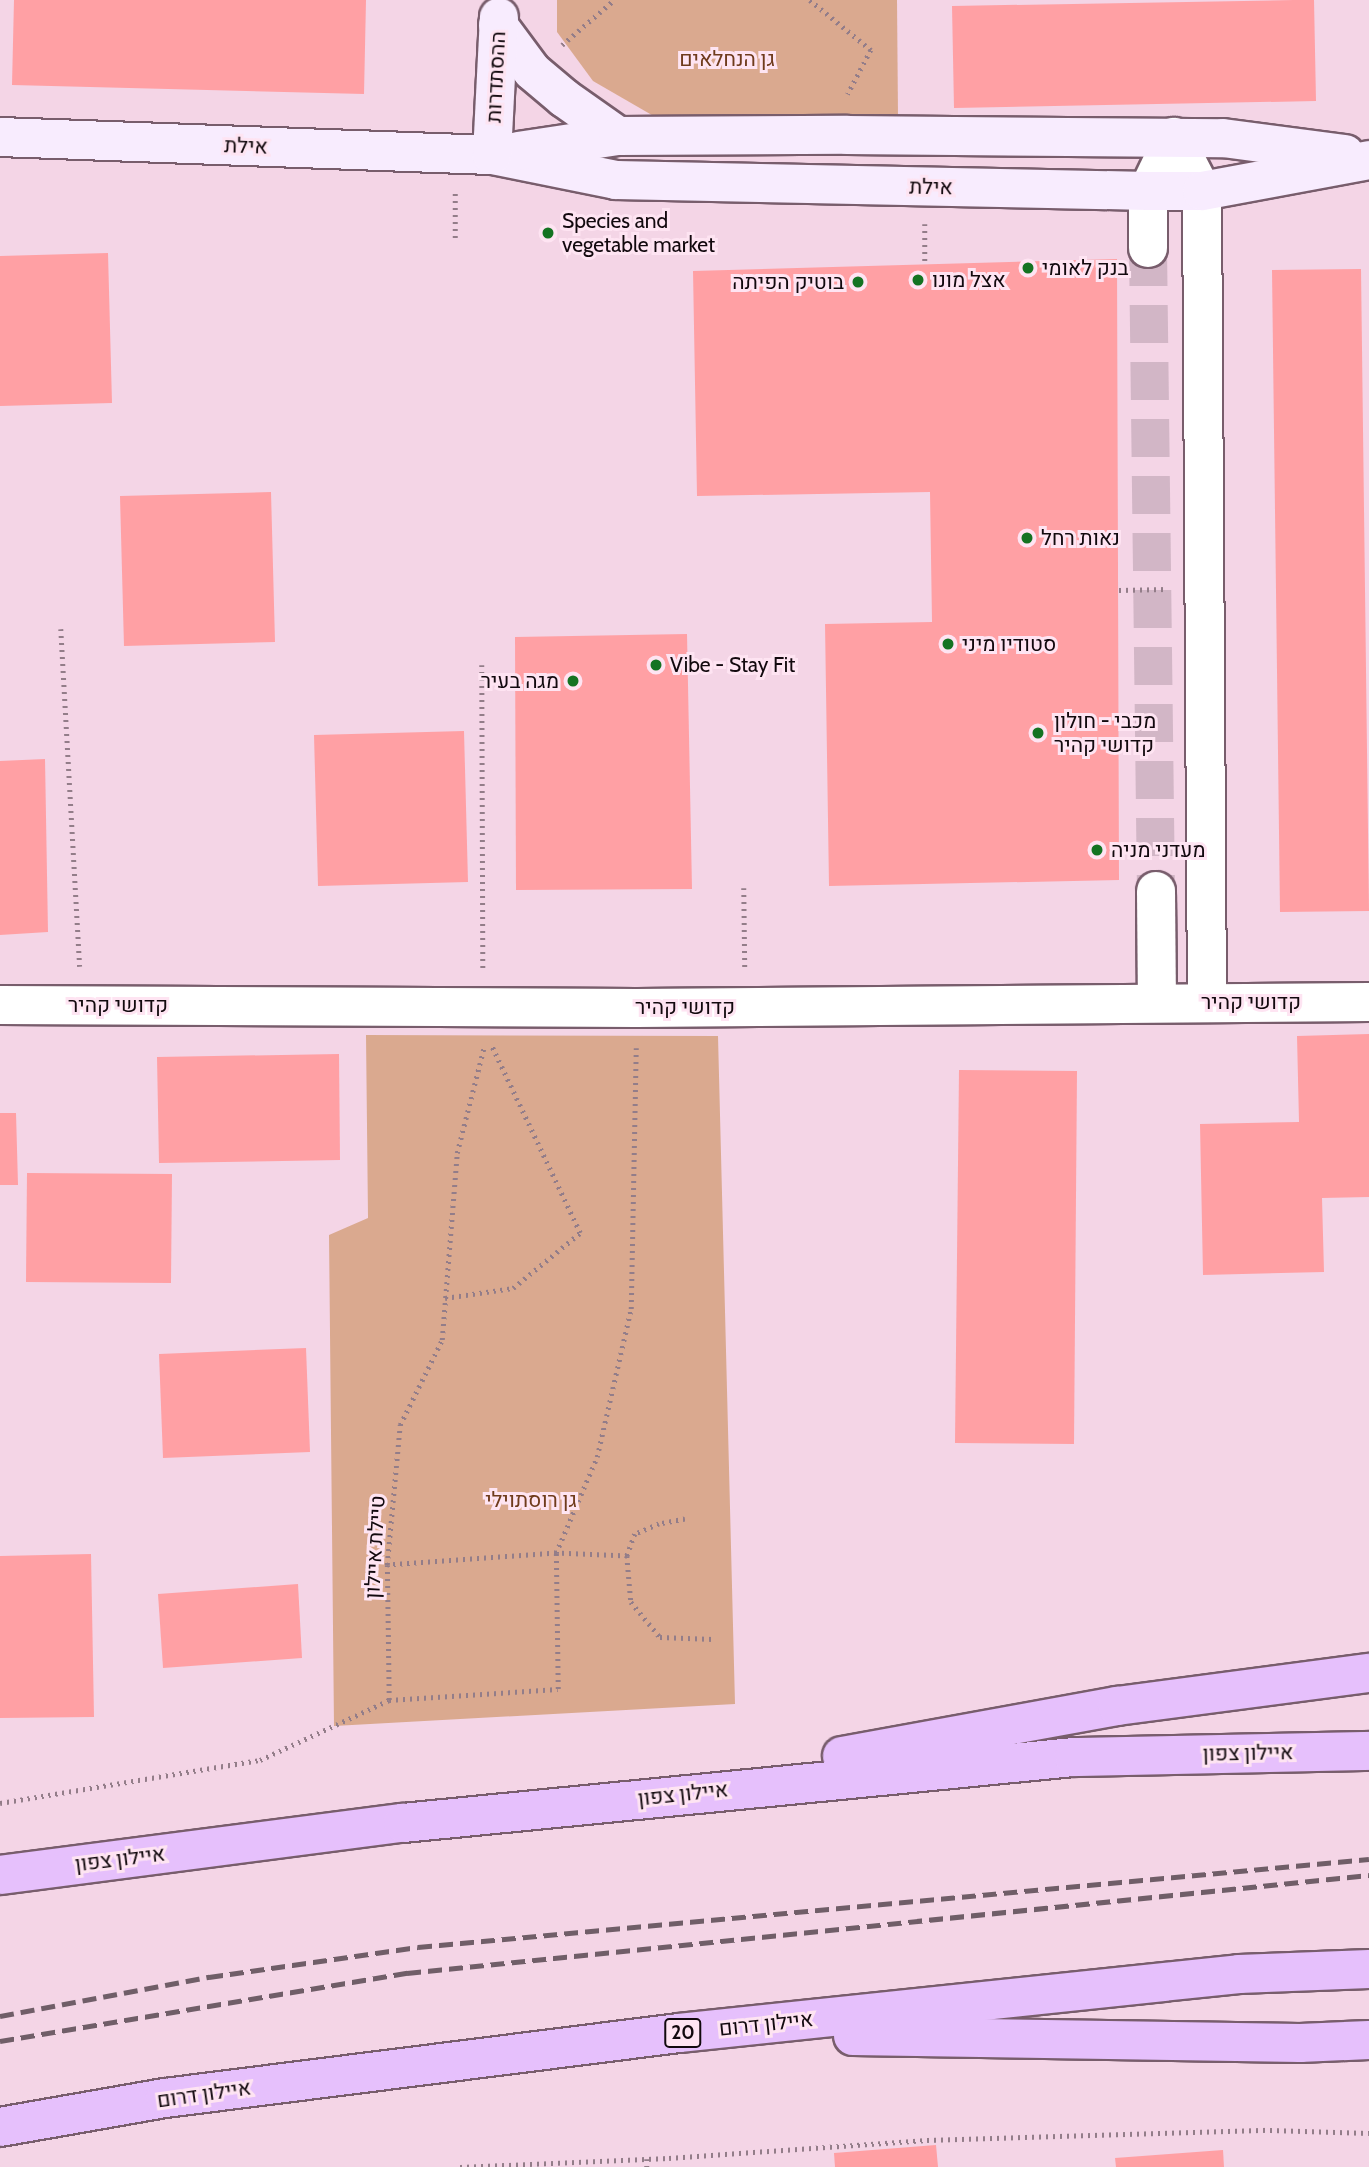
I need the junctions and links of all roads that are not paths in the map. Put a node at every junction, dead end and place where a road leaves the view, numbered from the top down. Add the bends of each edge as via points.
1 (500, 12) edge
2 (618, 136) junction
3 (0, 137) edge
4 (1174, 138) junction
5 (492, 155) junction
6 (1369, 159) edge
7 (1148, 191) junction
8 (1202, 191) junction
9 (1148, 248) tunnel mouth
10 (1156, 891) tunnel mouth
11 (1207, 1002) junction
12 (1369, 1002) edge
13 (1157, 1003) junction
14 (0, 1005) edge
15 (1369, 1673) edge
16 (1369, 1751) edge
17 (534, 1812) junction
18 (0, 1875) edge
19 (1369, 1969) edge
20 (679, 2033) junction
21 (1369, 2040) edge
22 (0, 2127) edge

1 - 2 street via 532,71
1 - 5 street, ההסתדרות
2 - 4 street, אילת
2 - 5 street, אילת
3 - 5 street, אילת
4 - 6 street, אילת via 1223,138
4 - 7 street
4 - 8 street
5 - 7 street, אילת via 617,180
6 - 8 street, אילת
7 - 8 street, אילת
7 - 9 street
8 - 11 street
10 - 13 street
11 - 12 street, קדושי קהיר
11 - 13 street, קדושי קהיר
13 - 14 street, קדושי קהיר via 637,1008 486,1020
15 - 17 highway via 1117,1706
16 - 17 highway, איילון צפון via 1074,1757 666,1795
17 - 18 highway, איילון צפון via 403,1823
19 - 20 highway, איילון דרום / 20 via 1239,1974
20 - 21 highway via 1300,2043
20 - 22 highway, איילון דרום / 20 via 165,2098

